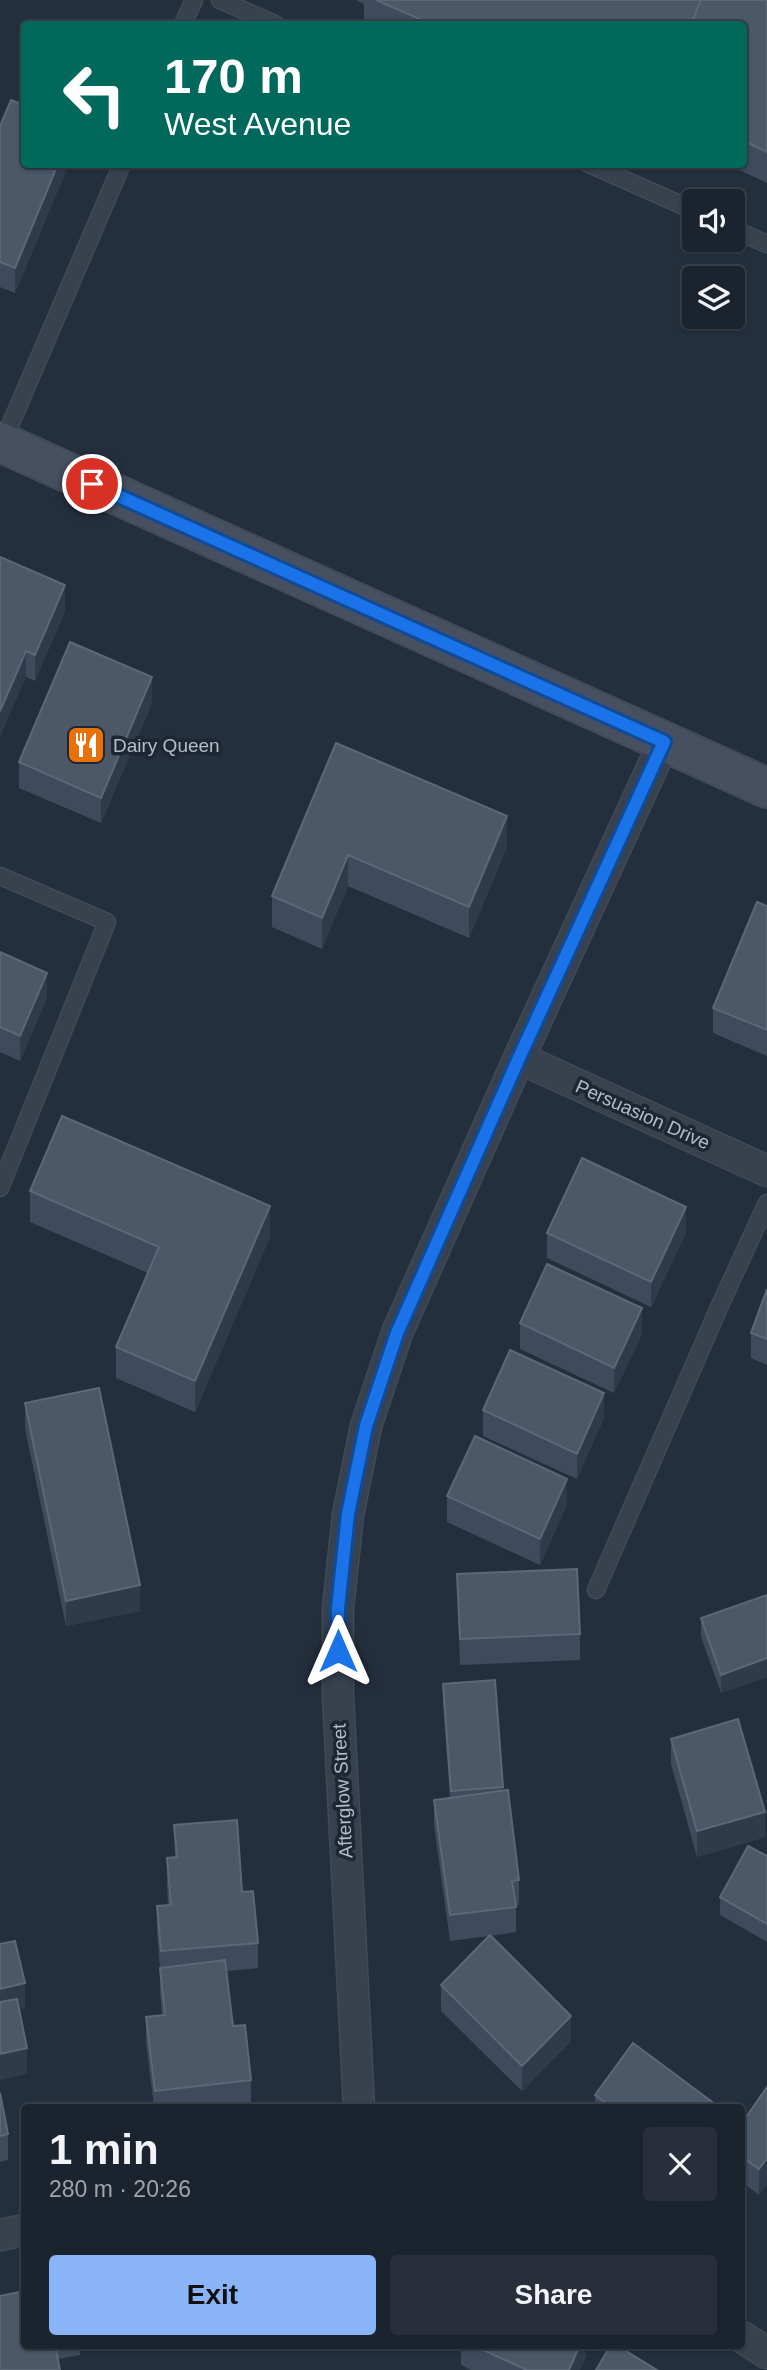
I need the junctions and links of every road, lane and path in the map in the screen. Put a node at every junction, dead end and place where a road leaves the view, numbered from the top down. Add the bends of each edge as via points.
1 (194, 0) edge
2 (220, 0) edge
3 (184, 21) edge
4 (268, 21) edge
5 (120, 168) edge
6 (598, 168) edge
7 (682, 206) edge
8 (745, 234) edge
9 (767, 244) edge
10 (1, 444) edge
11 (664, 742) junction
12 (767, 788) edge
13 (0, 876) edge
14 (519, 1058) junction
15 (767, 1171) edge
16 (0, 1188) edge
17 (767, 1203) edge
18 (597, 1590) dead end
19 (359, 2104) edge
20 (21, 2231) edge
21 (0, 2235) edge
22 (745, 2339) edge
23 (767, 2353) edge

1 - 3 lane
2 - 4 lane
5 - 10 lane
6 - 7 lane
8 - 9 lane
10 - 11 main road
11 - 12 main road
11 - 14 street, Afterglow Street
13 - 16 lane via 107,922
14 - 15 street, Persuasion Drive
14 - 19 street, Afterglow Street via 397,1333 366,1426 348,1514 338,1608 338,1695
17 - 18 lane
20 - 21 street
22 - 23 street

